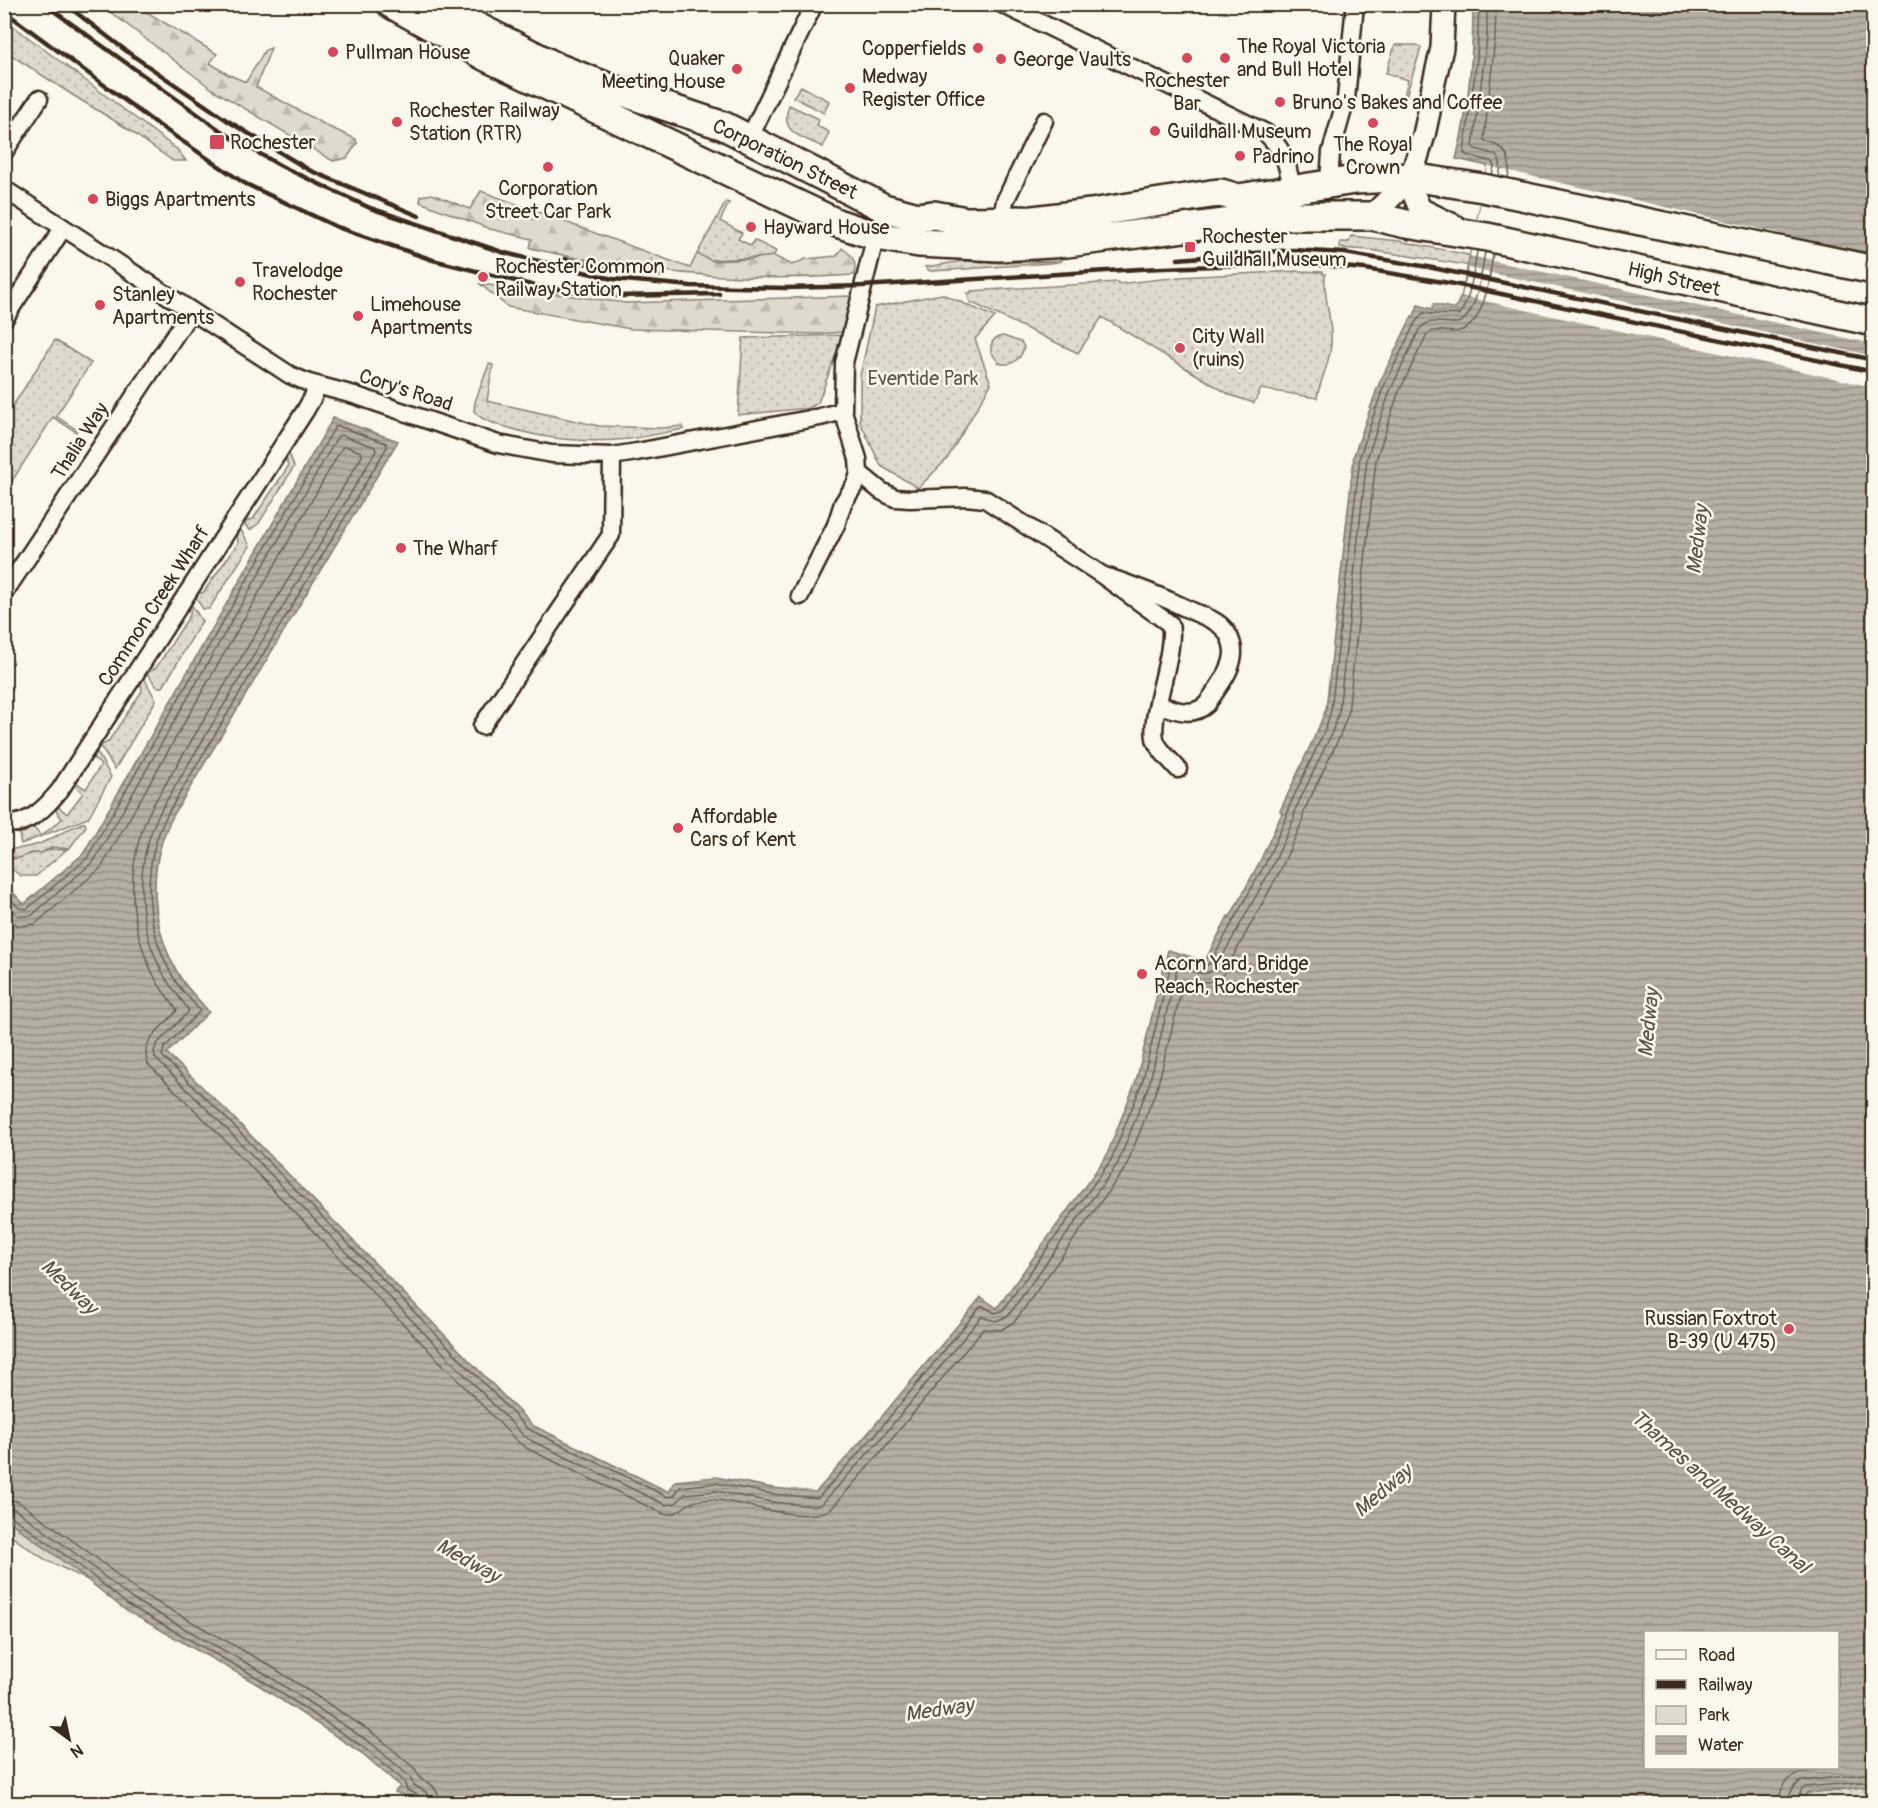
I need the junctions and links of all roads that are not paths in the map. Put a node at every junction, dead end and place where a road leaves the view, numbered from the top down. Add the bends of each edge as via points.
1 (391, 4) edge
2 (432, 4) edge
3 (814, 4) edge
4 (1002, 4) edge
5 (1355, 4) edge
6 (1444, 4) edge
7 (39, 99) dead end
8 (1044, 121) dead end
9 (749, 139) junction
10 (4, 152) edge
11 (1411, 177) junction
12 (833, 182) junction
13 (1329, 183) junction
14 (753, 184) junction
15 (4, 189) edge
16 (1292, 189) junction
17 (884, 208) junction
18 (934, 214) junction
19 (1372, 216) junction
20 (1001, 222) junction
21 (63, 228) junction
22 (1474, 235) junction
23 (876, 236) junction
24 (1874, 270) edge
25 (191, 311) junction
26 (4, 319) edge
27 (1874, 322) edge
28 (315, 385) junction
29 (843, 411) junction
30 (612, 456) junction
31 (859, 473) junction
32 (1102, 575) junction
33 (4, 593) edge
34 (800, 596) dead end
35 (1159, 705) junction
36 (482, 726) dead end
37 (1178, 769) dead end
38 (4, 823) edge

1 - 14 main road, Corporation Street via 486,57
2 - 9 main road, Corporation Street via 559,68 709,120
3 - 9 street
4 - 16 street via 1266,133 1281,148
5 - 13 street via 1346,99 1331,152
6 - 11 street via 1442,48
7 - 10 street
8 - 20 street via 1005,201
9 - 12 main road, Corporation Street
9 - 14 main road
11 - 13 main road
11 - 19 street
11 - 22 street via 1420,209
11 - 24 main road via 1483,188
12 - 17 main road, Corporation Street
12 - 18 main road via 856,175 924,204
13 - 16 main road
14 - 23 main road, Corporation Street via 837,223
15 - 21 street, Cory's Road
16 - 20 main road, Corporation Street via 1268,176 1235,183 1221,193
17 - 18 main road, Corporation Street via 918,217
17 - 23 street
18 - 20 main road, Corporation Street
19 - 22 main road, High Street
19 - 23 main road, Corporation Street via 1272,217 1034,246 926,244
21 - 25 street, Cory's Road
21 - 26 street
22 - 27 main road, High Street
23 - 29 street via 844,363
25 - 28 street, Cory's Road via 290,375
25 - 33 street, Thalia Way
28 - 30 street, Cory's Road via 498,444 552,454
28 - 38 street, Common Creek Wharf via 305,411 60,790 31,817
29 - 30 street, Cory's Road
29 - 31 street
30 - 36 street via 611,535
31 - 32 street via 895,498 985,500
31 - 34 street
32 - 35 street via 1170,624 1172,632
32 - 35 street via 1144,589 1211,620 1224,628 1231,642 1230,668 1202,709 1184,713
35 - 37 street via 1156,741

